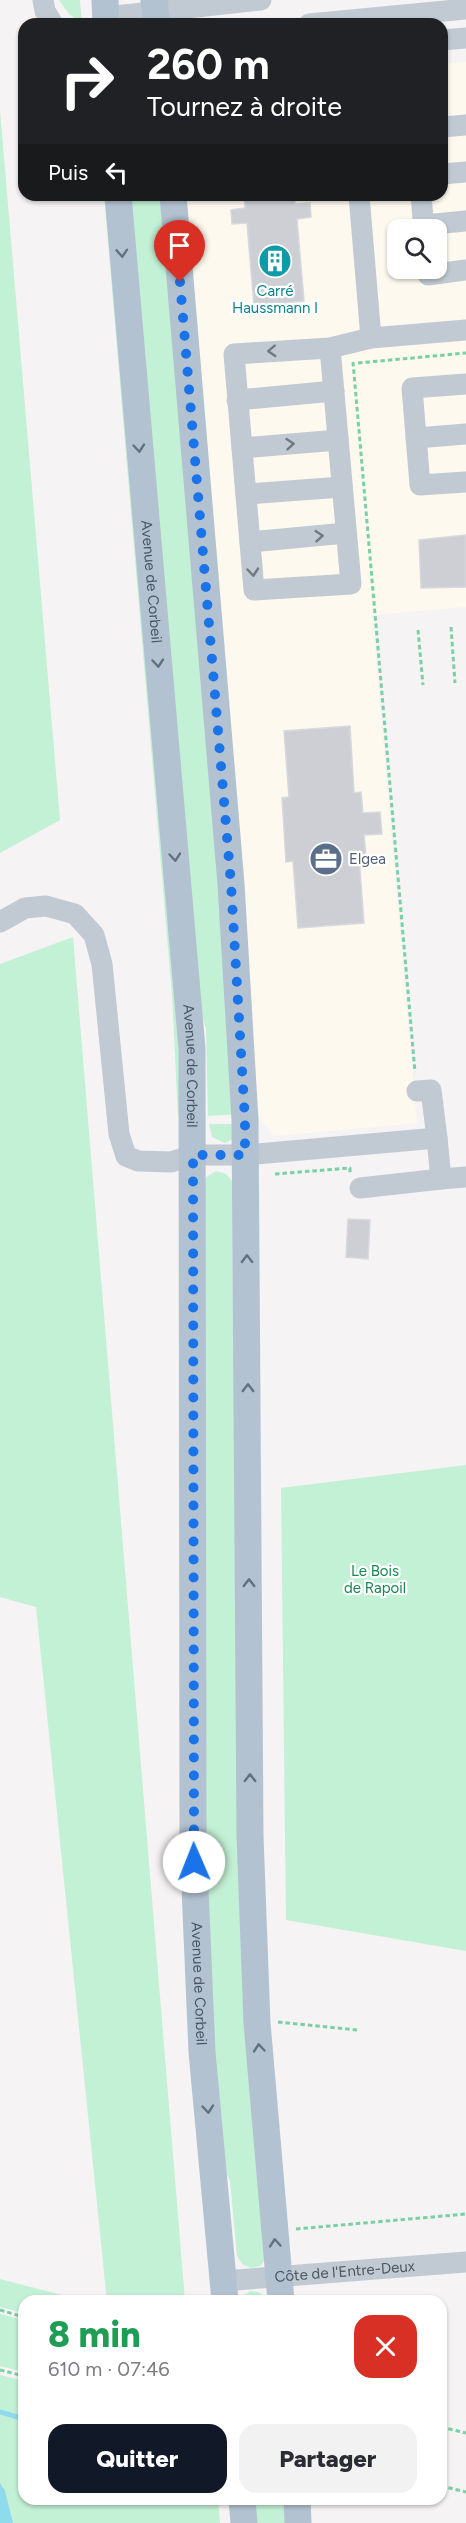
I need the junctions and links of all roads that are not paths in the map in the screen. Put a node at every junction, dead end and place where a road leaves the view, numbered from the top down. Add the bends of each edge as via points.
1 (43, 0) edge
2 (261, 0) edge
3 (466, 9) edge
4 (155, 12) edge
5 (106, 14) edge
6 (49, 18) edge
7 (372, 18) edge
8 (466, 38) edge
9 (448, 40) edge
10 (466, 125) edge
11 (448, 126) edge
12 (466, 172) edge
13 (448, 174) edge
14 (119, 201) edge
15 (174, 201) edge
16 (359, 201) edge
17 (422, 201) edge
18 (424, 219) edge
19 (466, 221) edge
20 (447, 224) edge
21 (466, 270) edge
22 (447, 272) edge
23 (466, 330) edge
24 (330, 348) junction
25 (358, 348) junction
26 (466, 384) edge
27 (334, 391) junction
28 (237, 400) junction
29 (466, 434) edge
30 (416, 438) junction
31 (338, 440) junction
32 (242, 448) junction
33 (466, 482) edge
34 (342, 487) junction
35 (246, 494) junction
36 (346, 533) junction
37 (250, 542) junction
38 (0, 922) edge
39 (417, 1090) road end
40 (436, 1138) junction
41 (193, 1155) junction
42 (245, 1155) junction
43 (466, 1177) edge
44 (441, 1179) junction
45 (360, 1188) road end
46 (466, 2262) edge
47 (280, 2290) edge
48 (224, 2291) edge
49 (242, 2505) edge
50 (297, 2505) edge
51 (244, 2523) edge
52 (298, 2523) edge

1 - 6 street
2 - 4 street
3 - 7 street
4 - 5 street
8 - 9 street
10 - 11 street
12 - 13 street
14 -> 41 main road, Avenue de Corbeil via 192,1049
15 - 42 main road via 231,884
16 - 25 street
17 - 18 street
19 - 20 street
21 - 22 street
23 - 25 street
24 - 25 street
24 - 27 street
24 -> 28 street via 234,354
26 - 30 street via 412,388
27 - 28 street
27 - 31 street
28 - 32 street
29 - 30 street
30 - 33 street via 420,485
32 -> 31 street
31 - 34 street
32 - 35 street
34 - 35 street
34 - 36 street
35 - 37 street
37 -> 36 street
37 -> 36 street via 254,591 351,584
38 - 41 street via 25,908 46,906 75,914 94,935 102,964 119,1134 126,1156 168,1163
39 - 40 street via 431,1090
40 - 42 street
40 - 44 street
41 - 42 street
41 -> 48 main road, Avenue de Corbeil via 194,1852 202,2052
47 -> 42 main road via 257,2023 250,1848
43 - 44 street
44 - 45 street
46 - 47 street, Côte de l'Entre-Deux
47 - 48 street, Côte de l'Entre-Deux
49 - 51 main road
50 - 52 main road

